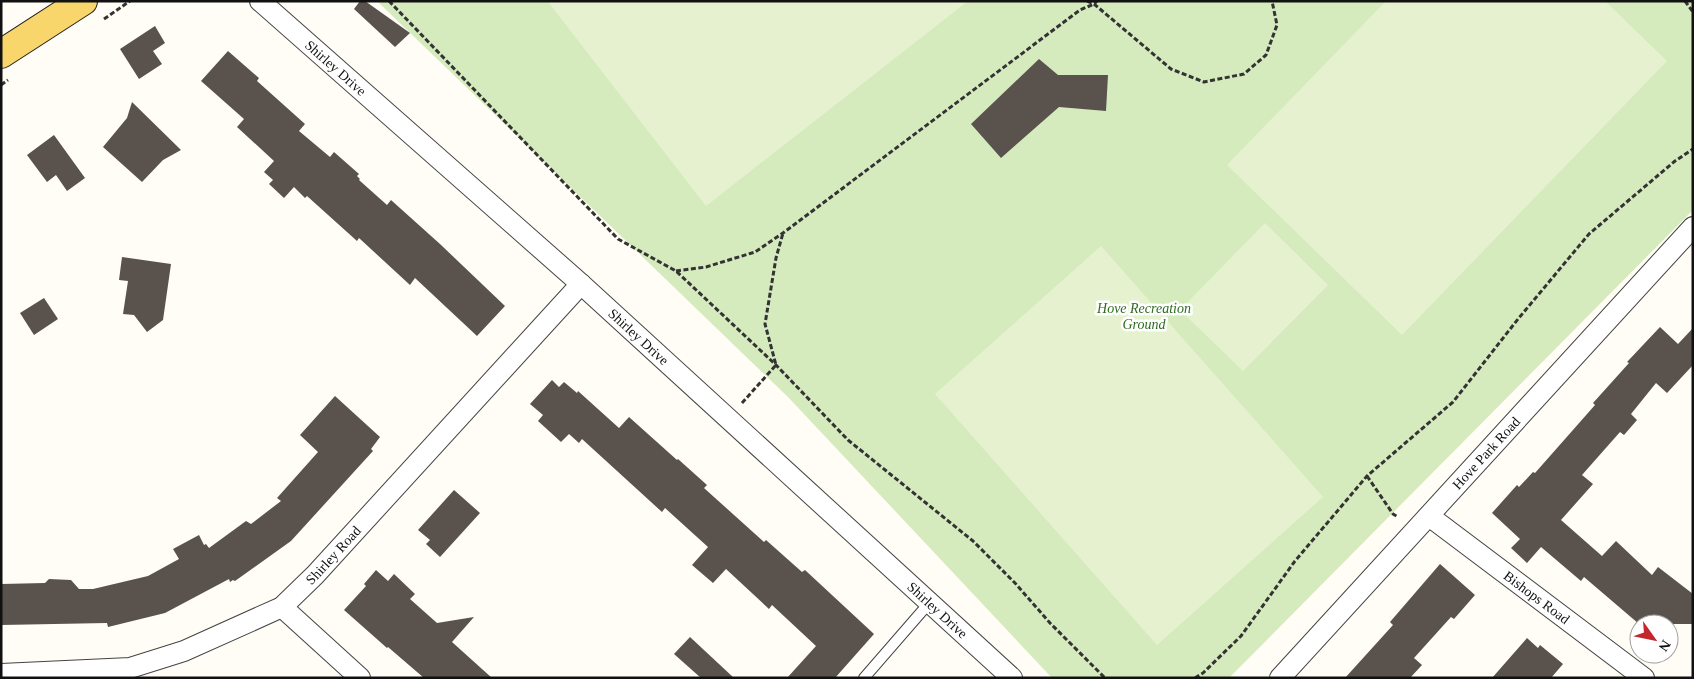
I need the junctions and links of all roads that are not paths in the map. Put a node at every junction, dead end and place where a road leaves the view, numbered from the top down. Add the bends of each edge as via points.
1 (83, 1) edge
2 (260, 1) edge
3 (1, 54) edge
4 (1693, 228) edge
5 (581, 284) junction
6 (1424, 522) junction
7 (930, 602) junction
8 (282, 607) junction
9 (1, 674) edge
10 (360, 678) edge
11 (864, 678) edge
12 (1012, 678) edge
13 (1280, 678) edge
14 (1644, 678) edge

1 - 3 main road
2 - 5 street, Shirley Drive
4 - 6 street, Hove Park Road
5 - 7 street, Shirley Drive
5 - 8 street, Shirley Road
6 - 13 street, Hove Park Road
6 - 14 street, Bishops Road
7 - 11 lane
7 - 12 street, Shirley Drive
8 - 9 street, Shirley Road via 184,651 130,668
8 - 10 street

